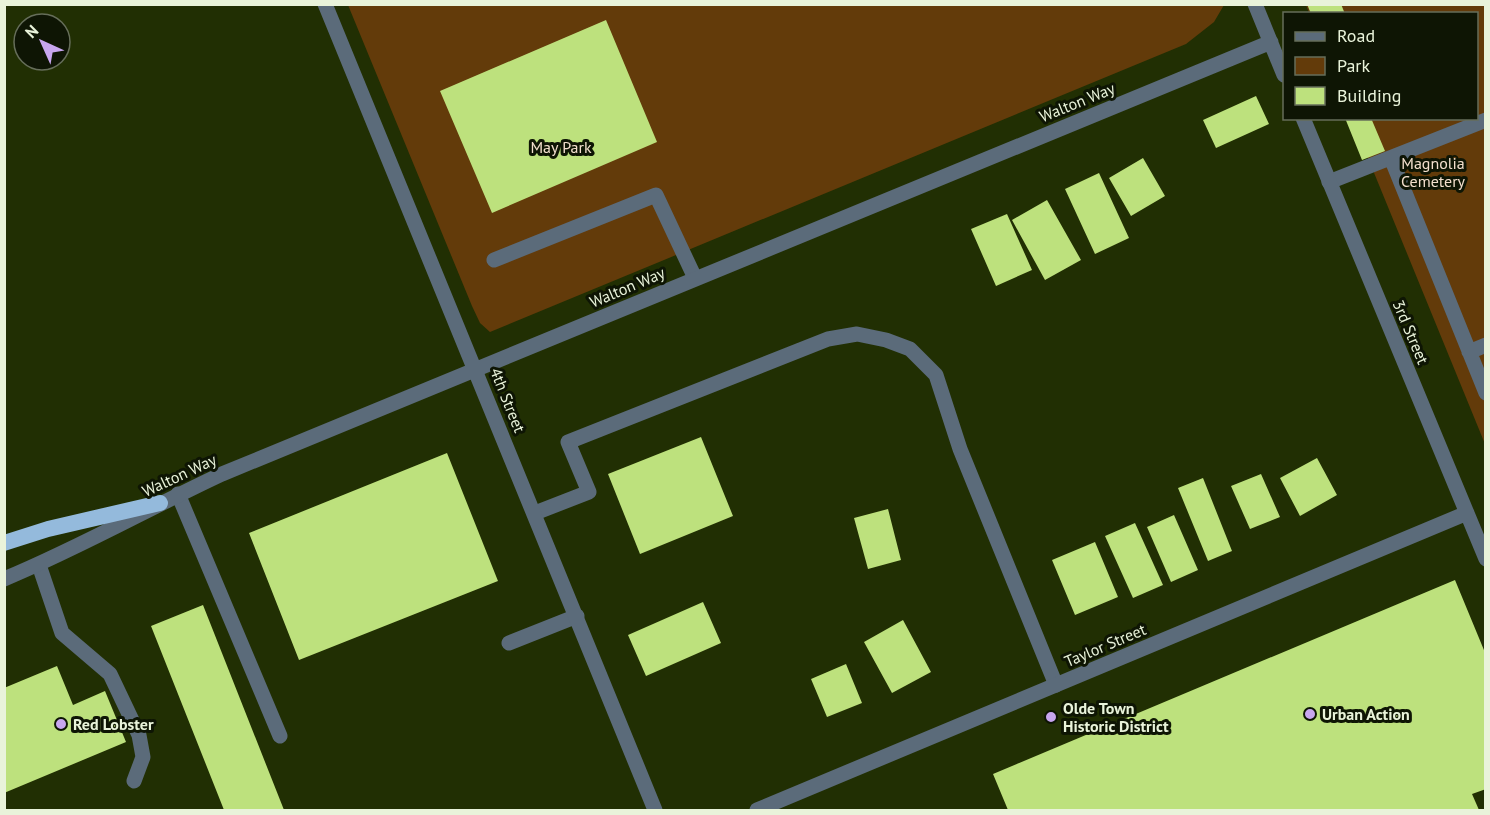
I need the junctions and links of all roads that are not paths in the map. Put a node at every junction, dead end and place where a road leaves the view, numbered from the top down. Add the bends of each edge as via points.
1 (326, 4) edge
2 (1255, 4) edge
3 (1271, 42) junction
4 (1283, 72) edge
5 (1303, 120) edge
6 (1485, 120) edge
7 (1391, 159) junction
8 (1329, 182) junction
9 (494, 261) dead end
10 (695, 278) junction
11 (1485, 345) edge
12 (1469, 352) junction
13 (477, 370) junction
14 (1485, 393) edge
15 (178, 494) junction
16 (160, 503) junction
17 (534, 513) junction
18 (1467, 513) junction
19 (4, 543) edge
20 (1485, 559) edge
21 (39, 565) junction
22 (4, 579) edge
23 (577, 616) junction
24 (509, 643) dead end
25 (1056, 685) junction
26 (280, 736) dead end
27 (134, 781) dead end
28 (655, 810) edge
29 (757, 810) edge

1 - 13 street, 4th Street
2 - 3 street
3 - 4 street
3 - 10 street, Walton Way
5 - 8 street, 3rd Street
6 - 7 street
7 - 8 street
7 - 12 street
8 - 18 street, 3rd Street
9 - 10 street via 656,195
10 - 13 street, Walton Way
11 - 12 street
12 - 14 street
13 - 15 street, Walton Way
13 - 17 street, 4th Street
15 - 16 street, Walton Way
15 - 26 street
16 - 19 highway
16 - 21 street, Walton Way
17 - 23 street, 4th Street
17 - 25 street via 589,492 568,442 828,339 857,334 886,340 910,349 936,375 960,449
18 - 20 street, 3rd Street
18 - 25 street, Taylor Street
21 - 22 street, Walton Way
21 - 27 street via 62,633 110,674 138,735 143,757
23 - 24 street
23 - 28 street, 4th Street
25 - 29 street, Taylor Street

